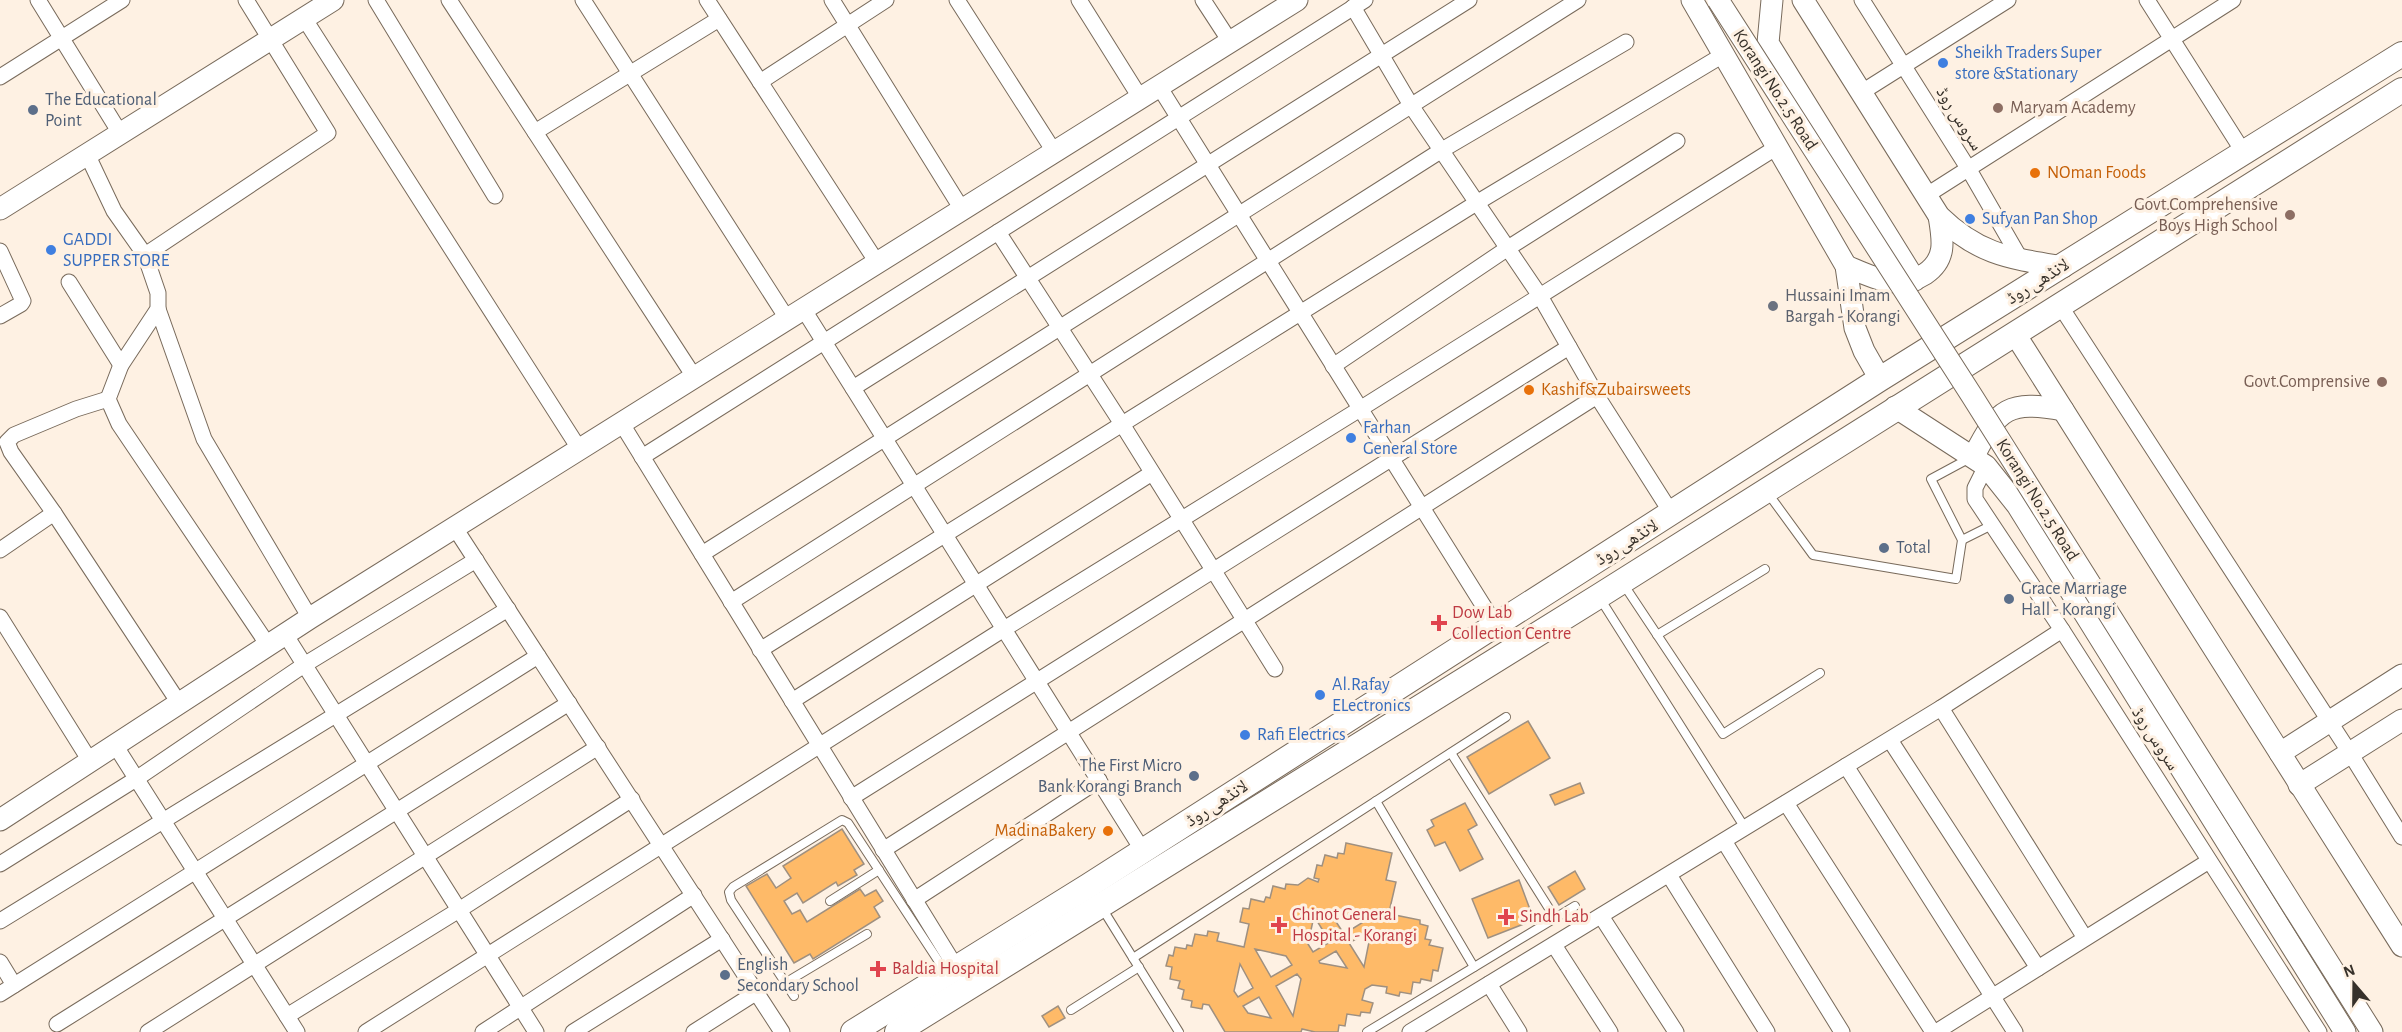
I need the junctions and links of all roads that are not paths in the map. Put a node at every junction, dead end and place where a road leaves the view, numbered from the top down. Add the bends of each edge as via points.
1 (38, 0) edge
2 (122, 0) edge
3 (246, 0) edge
4 (333, 0) edge
5 (376, 0) edge
6 (449, 0) edge
7 (583, 0) edge
8 (707, 0) edge
9 (832, 0) edge
10 (886, 0) edge
11 (957, 0) edge
12 (1079, 0) edge
13 (1203, 0) edge
14 (1297, 0) edge
15 (1469, 0) edge
16 (1578, 0) edge
17 (1692, 0) edge
18 (1718, 0) edge
19 (1772, 0) edge
20 (1803, 0) edge
21 (1862, 0) edge
22 (2008, 0) edge
23 (2147, 0) edge
24 (2233, 0) edge
25 (1359, 4) edge
26 (304, 18) junction
27 (719, 19) junction
28 (848, 25) junction
29 (62, 38) junction
30 (2172, 39) junction
31 (269, 40) junction
32 (1626, 42) dead end
33 (1230, 43) junction
34 (2402, 54) edge
35 (1381, 55) junction
36 (1724, 55) junction
37 (1903, 66) junction
38 (2, 72) edge
39 (630, 74) junction
40 (760, 82) junction
41 (1160, 88) junction
42 (2402, 90) edge
43 (1862, 92) junction
44 (1141, 99) junction
45 (1412, 106) junction
46 (1179, 118) junction
47 (535, 132) junction
48 (120, 133) junction
49 (1677, 141) dead end
50 (1777, 147) junction
51 (1442, 150) junction
52 (1055, 153) junction
53 (2244, 153) junction
54 (87, 154) junction
55 (1208, 165) junction
56 (1968, 168) junction
57 (1926, 195) junction
58 (495, 196) dead end
59 (1478, 202) junction
60 (0, 209) edge
61 (963, 211) junction
62 (1239, 215) junction
63 (1939, 216) junction
64 (998, 232) junction
65 (1508, 248) junction
66 (0, 250) edge
67 (145, 255) junction
68 (2021, 260) junction
69 (1268, 261) junction
70 (878, 264) junction
71 (1845, 266) junction
72 (2062, 267) junction
73 (1028, 278) junction
74 (1915, 280) junction
75 (69, 282) dead end
76 (1540, 296) junction
77 (2061, 307) junction
78 (158, 309) junction
79 (1300, 313) junction
80 (796, 315) junction
81 (0, 316) edge
82 (1060, 329) junction
83 (2015, 334) junction
84 (824, 342) junction
85 (1569, 347) junction
86 (122, 365) junction
87 (1333, 366) junction
88 (1089, 374) junction
89 (694, 378) junction
90 (1880, 379) junction
91 (853, 388) junction
92 (1597, 396) junction
93 (108, 399) junction
94 (1895, 407) junction
95 (1360, 409) junction
96 (2063, 410) junction
97 (622, 424) junction
98 (1122, 424) junction
99 (885, 439) junction
100 (580, 450) junction
101 (642, 457) junction
102 (1391, 459) junction
103 (1980, 461) junction
104 (1152, 473) junction
105 (914, 486) junction
106 (1766, 490) junction
107 (1422, 508) junction
108 (54, 513) junction
109 (1672, 514) junction
110 (1181, 520) junction
111 (1992, 525) junction
112 (455, 528) junction
113 (945, 535) junction
114 (1962, 540) junction
115 (0, 550) edge
116 (702, 554) junction
117 (476, 560) junction
118 (1765, 569) dead end
119 (1213, 571) junction
120 (1621, 582) junction
121 (976, 585) junction
122 (1599, 596) junction
123 (731, 602) junction
124 (508, 609) junction
125 (0, 617) edge
126 (310, 618) junction
127 (1244, 620) junction
128 (1496, 626) junction
129 (1004, 629) junction
130 (2062, 630) junction
131 (1657, 634) junction
132 (277, 640) junction
133 (760, 650) junction
134 (538, 656) junction
135 (304, 665) junction
136 (1275, 669) dead end
137 (1820, 673) dead end
138 (2402, 675) edge
139 (1037, 681) junction
140 (792, 701) junction
141 (179, 703) junction
142 (569, 703) junction
143 (1941, 708) junction
144 (336, 714) junction
145 (1506, 717) dead end
146 (2402, 720) edge
147 (2329, 722) junction
148 (1068, 732) junction
149 (1890, 740) junction
150 (115, 745) junction
151 (598, 747) junction
152 (819, 747) junction
153 (1451, 753) junction
154 (2280, 753) junction
155 (2350, 753) junction
156 (90, 761) junction
157 (367, 763) junction
158 (1846, 766) junction
159 (136, 779) junction
160 (1098, 780) junction
161 (2299, 785) junction
162 (851, 798) junction
163 (632, 799) junction
164 (1376, 801) junction
165 (1786, 803) junction
166 (397, 811) junction
167 (1, 818) edge
168 (163, 821) junction
169 (1745, 828) junction
170 (2402, 837) edge
171 (1724, 841) junction
172 (662, 846) junction
173 (883, 850) junction
174 (1143, 851) junction
175 (426, 856) junction
176 (2209, 861) junction
177 (0, 864) edge
178 (879, 870) junction
179 (195, 871) junction
180 (1669, 875) junction
181 (694, 895) junction
182 (1094, 896) junction
183 (830, 900) dead end
184 (914, 900) junction
185 (1575, 906) dead end
186 (459, 909) junction
187 (1601, 916) junction
188 (1556, 918) junction
189 (226, 920) junction
190 (0, 921) edge
191 (867, 934) dead end
192 (930, 937) junction
193 (2085, 938) junction
194 (722, 939) junction
195 (1554, 945) junction
196 (2402, 946) edge
197 (488, 955) junction
198 (1133, 958) junction
199 (0, 962) edge
200 (254, 965) junction
201 (1138, 967) junction
202 (1474, 967) junction
203 (2038, 968) junction
204 (952, 972) junction
205 (785, 983) junction
206 (1489, 984) junction
207 (14, 985) junction
208 (757, 992) junction
209 (0, 994) edge
210 (794, 996) dead end
211 (1993, 997) junction
212 (521, 1008) junction
213 (1071, 1010) dead end
214 (287, 1016) junction
215 (57, 1024) dead end
216 (1431, 1027) edge
217 (148, 1032) edge
218 (297, 1032) edge
219 (366, 1032) edge
220 (483, 1032) edge
221 (536, 1032) edge
222 (573, 1032) edge
223 (694, 1032) edge
224 (782, 1032) edge
225 (853, 1032) edge
226 (897, 1032) edge
227 (1179, 1032) edge
228 (1367, 1032) edge
229 (1410, 1032) edge
230 (1519, 1032) edge
231 (1610, 1032) edge
232 (1676, 1032) edge
233 (1767, 1032) edge
234 (1842, 1032) edge
235 (1935, 1032) edge
236 (2015, 1032) edge
237 (2319, 1032) edge
238 (2345, 1032) edge
239 (2372, 1032) edge

1 - 29 street
2 - 29 street
3 - 31 street
4 - 26 main road
5 - 58 street
6 - 47 street
7 - 39 street
8 - 27 street
9 - 28 street
10 - 28 street
11 - 52 street
12 - 44 street
13 - 33 street
14 - 33 main road
15 - 35 street
16 - 45 street
17 - 36 main road
18 - 239 main road, Korangi No.2.5 Road, bridge
19 - 74 main road via 1768,43
20 - 43 main road
21 - 37 street, سروس روڈ
22 - 37 street
23 - 30 street
24 - 30 street
25 - 35 street
25 - 46 street
26 - 31 main road
26 - 100 street
27 - 39 street
27 - 40 street
28 - 40 street
28 - 61 street
29 - 38 street
29 - 48 street
30 - 53 street
30 - 56 street
31 - 48 main road
31 - 67 street via 328,133
32 - 51 street
33 - 41 main road
34 - 53 main road, لانڈھی روڈ
35 - 45 street
35 - 55 street
36 - 50 main road
36 - 59 street
37 - 43 street
37 - 56 street, سروس روڈ
39 - 47 street
39 - 80 street
40 - 70 street
41 - 44 main road
41 - 46 street
42 - 77 main road, لانڈھی روڈ
43 - 57 main road
44 - 52 main road
45 - 51 street
45 - 62 street
46 - 55 street
46 - 64 street
47 - 89 street
48 - 54 main road
49 - 65 street
50 - 71 main road
50 - 76 street
51 - 59 street
51 - 69 street
52 - 61 main road
53 - 72 main road, لانڈھی روڈ
54 - 60 main road
54 - 67 street via 114,211
55 - 62 street
55 - 73 street
56 - 57 street
56 - 68 street, سروس روڈ
57 - 63 main road
59 - 65 street
59 - 79 street
61 - 70 main road
62 - 69 street
62 - 82 street
63 - 68 main road via 1976,246
63 - 74 main road via 1942,256
64 - 73 street
64 - 84 street
65 - 76 street
65 - 87 street
66 - 81 street via 23,301
67 - 78 street via 158,293
68 - 72 main road
69 - 79 street
69 - 88 street
70 - 80 main road
71 - 74 main road via 1888,282
71 - 90 main road via 1855,328
72 - 90 main road, لانڈھی روڈ
73 - 82 street
73 - 91 street
75 - 86 street
76 - 85 street
76 - 95 street
77 - 83 main road, لانڈھی روڈ
77 - 147 street
78 - 86 street
78 - 126 street via 204,439
79 - 87 street
79 - 98 street
80 - 84 street
80 - 89 main road
82 - 88 street
82 - 99 street
83 - 94 main road, لانڈھی روڈ
83 - 96 main road
84 - 91 street
84 - 101 street
85 - 92 street
85 - 102 street
86 - 93 street
87 - 95 street
88 - 98 street
88 - 105 street
89 - 97 main road
90 - 109 main road, لانڈھی روڈ
91 - 99 street
92 - 107 street
92 - 109 street
93 - 108 street via 14,435 7,442
93 - 132 street via 119,424
94 - 103 main road
94 - 106 main road, لانڈھی روڈ
95 - 102 street
95 - 110 street
96 - 103 main road via 2036,405 2010,410 1996,418 1987,430
96 - 154 main road
97 - 100 main road
97 - 101 street
98 - 104 street
98 - 113 street
99 - 105 street
99 - 116 street
100 - 112 main road
101 - 116 street
102 - 107 street
102 - 119 street
103 - 111 street, سروس روڈ via 1975,499
103 - 114 lane via 1931,479
103 - 238 main road via 2017,506
104 - 110 street
104 - 121 street
105 - 113 street
105 - 123 street
106 - 114 lane via 1813,555 1956,579
106 - 120 main road, لانڈھی روڈ
107 - 127 street
107 - 128 street
108 - 115 street
108 - 141 street
109 - 128 main road, لانڈھی روڈ
110 - 119 street
110 - 129 street
111 - 114 lane
111 - 130 street, سروس روڈ
112 - 117 street
112 - 126 main road
113 - 121 street
113 - 133 street
116 - 123 street
117 - 124 street
117 - 135 street
118 - 131 lane
119 - 127 street
119 - 139 street
120 - 122 main road, لانڈھی روڈ
120 - 131 lane
121 - 129 street
121 - 140 street
122 - 169 lane
122 - 182 main road, لانڈھی روڈ
123 - 133 street
124 - 134 street
124 - 144 street
125 - 156 street
126 - 132 main road
127 - 136 street
127 - 148 street
128 - 174 main road, لانڈھی روڈ
129 - 139 street
129 - 152 street
130 - 143 street
130 - 176 street, سروس روڈ
131 - 137 lane via 1723,734
132 - 135 street
132 - 141 main road
133 - 140 street
134 - 142 street
134 - 157 street
135 - 144 street
135 - 159 street
138 - 147 main road
139 - 148 street
139 - 162 street
140 - 152 street
141 - 150 main road
142 - 151 street
142 - 166 street
143 - 149 street
143 - 193 street
144 - 157 street
144 - 168 street
145 - 153 lane
146 - 155 main road
147 - 154 main road
147 - 155 street
148 - 160 street
148 - 173 street
149 - 158 street
149 - 203 street
150 - 156 main road
150 - 159 street
151 - 163 street
151 - 175 street
152 - 162 street
152 - 172 street
153 - 164 lane
153 - 188 lane
154 - 161 main road
155 - 161 main road
155 - 170 street
156 - 167 main road
157 - 166 street
157 - 179 street
158 - 165 street
158 - 211 street
159 - 168 street
159 - 177 street
160 - 174 street
160 - 184 street
161 - 196 main road
162 - 173 street
163 - 172 street
163 - 186 street
164 - 198 lane
164 - 202 lane
165 - 169 street
165 - 235 street
166 - 175 street
166 - 189 street
168 - 179 street
168 - 190 street
169 - 171 street
171 - 180 street
171 - 234 street
172 - 181 street
172 - 197 street
173 - 184 street
174 - 182 main road, لانڈھی روڈ
175 - 186 street
175 - 200 street
176 - 193 street
176 - 237 street, سروس روڈ
178 - 183 lane
178 - 192 lane
178 - 205 lane via 848,823 842,820 733,887 729,892 731,900
179 - 189 street
179 - 207 street
180 - 187 street
180 - 233 street
181 - 194 street
181 - 212 street
182 - 198 lane
182 - 204 main road, لانڈھی روڈ
182 - 226 main road, لانڈھی روڈ
184 - 192 street
185 - 188 lane
186 - 197 street
186 - 214 street
187 - 195 street
187 - 232 street
188 - 202 lane
189 - 200 street
189 - 215 street
191 - 205 lane
192 - 204 street
193 - 203 street
194 - 208 street
194 - 222 street
195 - 206 street
195 - 231 street
197 - 212 street
197 - 219 street
198 - 201 lane
199 - 207 street
200 - 214 street
200 - 217 street
201 - 213 lane
201 - 227 lane
202 - 228 lane
203 - 211 street
204 - 225 main road, لانڈھی روڈ
205 - 210 lane
206 - 216 street
206 - 230 street
207 - 209 street
208 - 223 street
208 - 224 street
211 - 235 street
211 - 236 street
212 - 220 street
212 - 221 street
214 - 218 street
216 - 229 street

